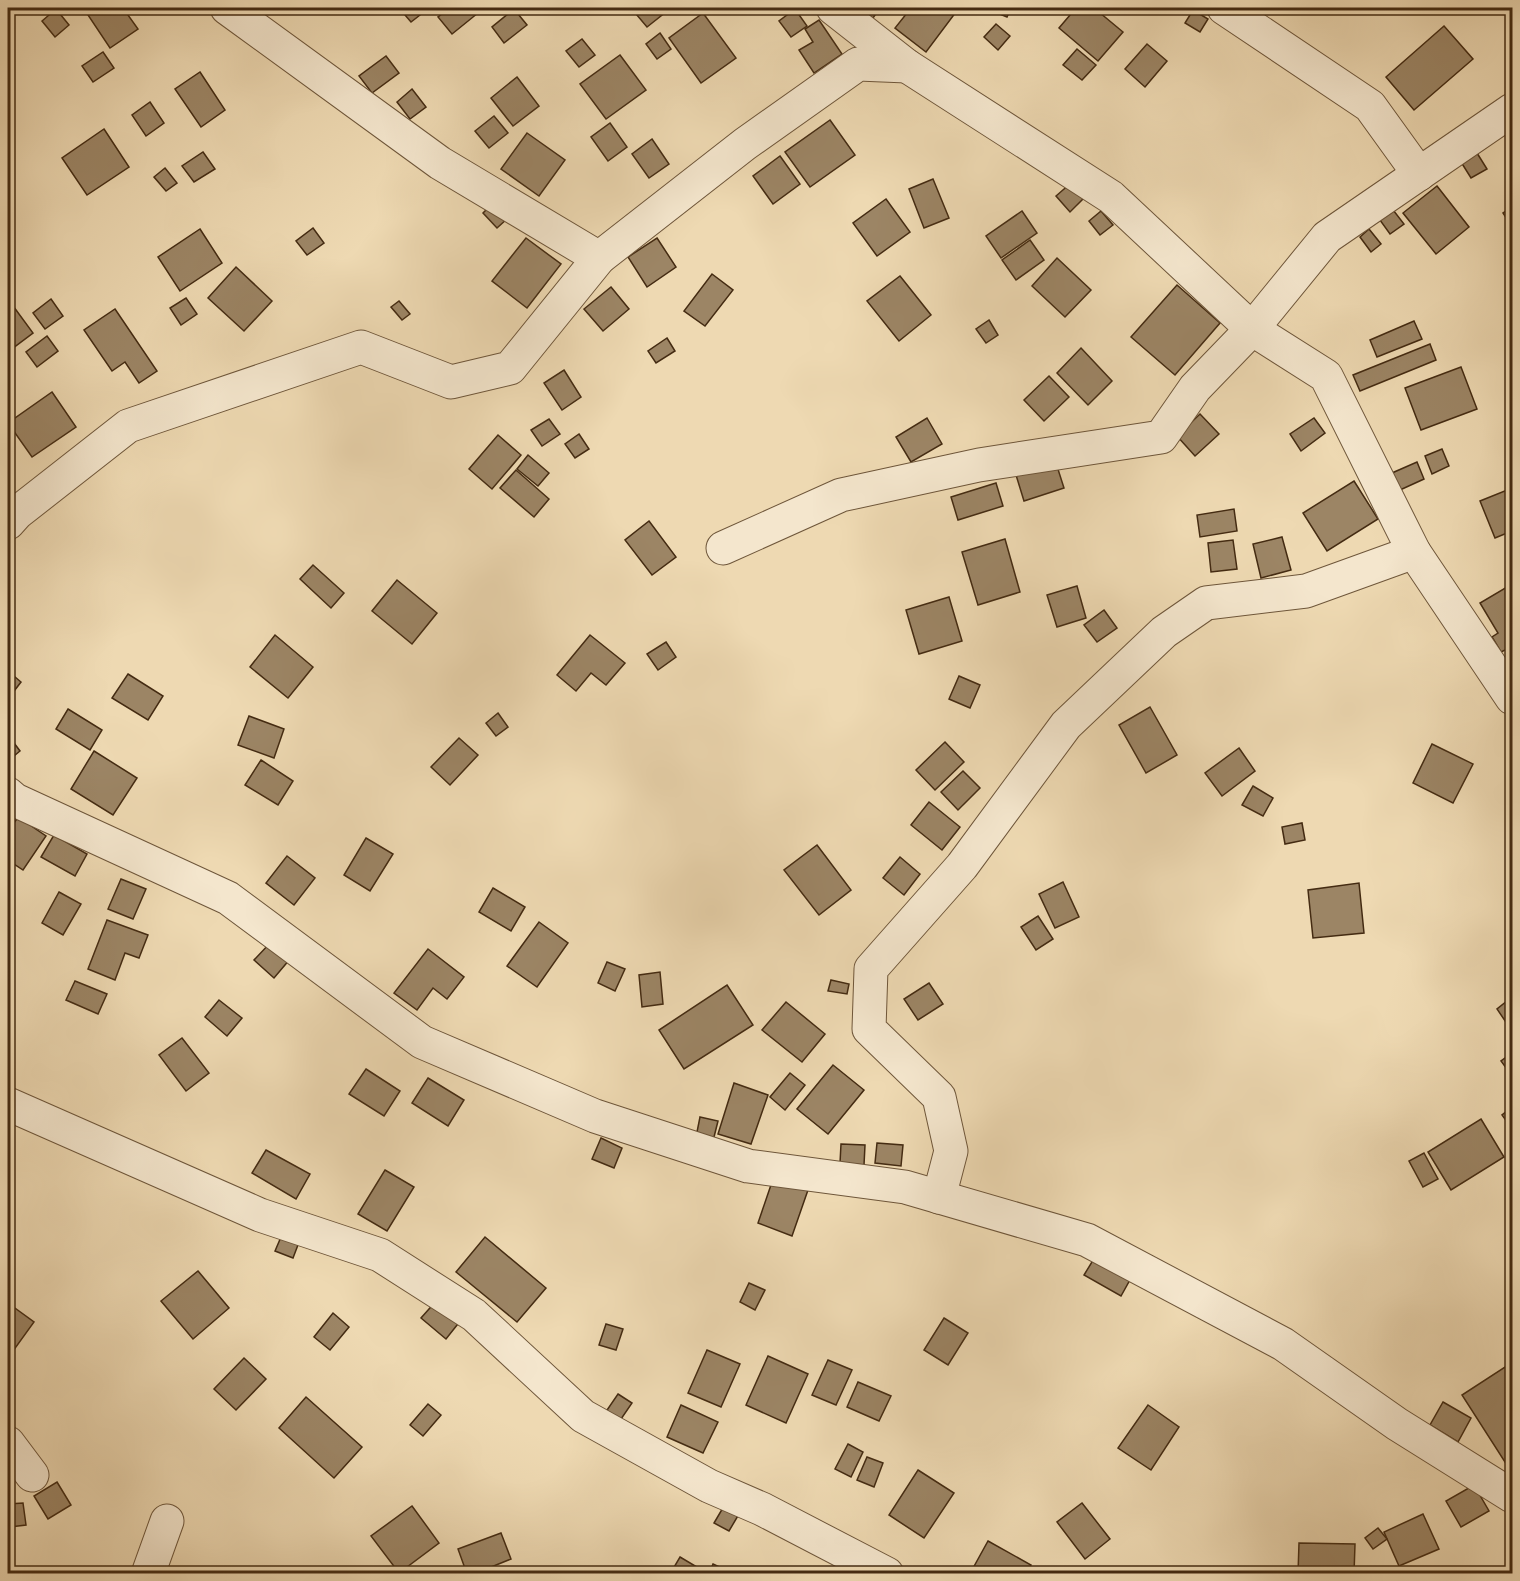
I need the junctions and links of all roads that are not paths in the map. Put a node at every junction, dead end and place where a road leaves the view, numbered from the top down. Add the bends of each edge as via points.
1 (227, 8) edge
2 (833, 8) edge
3 (1224, 8) edge
4 (907, 66) junction
5 (1512, 110) edge
6 (1419, 174) junction
7 (599, 258) junction
8 (1252, 329) junction
9 (8, 523) edge
10 (723, 548) dead end
11 (1414, 552) junction
12 (1512, 698) edge
13 (8, 794) edge
14 (8, 1104) edge
15 (939, 1197) junction
16 (8, 1443) edge
17 (32, 1475) dead end
18 (1512, 1496) edge
19 (167, 1521) dead end
20 (148, 1574) edge
21 (886, 1574) edge

1 - 7 street via 440,163
2 - 4 street
3 - 6 street via 1370,106
4 - 7 street via 858,64 745,144
4 - 8 street via 1110,197
5 - 6 street
6 - 8 street via 1327,237
7 - 9 street via 510,368 452,382 361,347 128,426
8 - 10 street via 1195,388 1161,437 979,465 841,495
8 - 11 street via 1326,376
11 - 12 street
11 - 15 street via 1306,591 1206,603 1164,632 1066,725 962,866 872,969 869,1029 939,1097 951,1151
13 - 15 street via 228,898 422,1042 595,1116 748,1166 904,1187
14 - 21 street via 260,1215 380,1254 474,1315 583,1416 710,1486
15 - 18 street via 1087,1240 1283,1344 1397,1424
16 - 17 street
19 - 20 street

